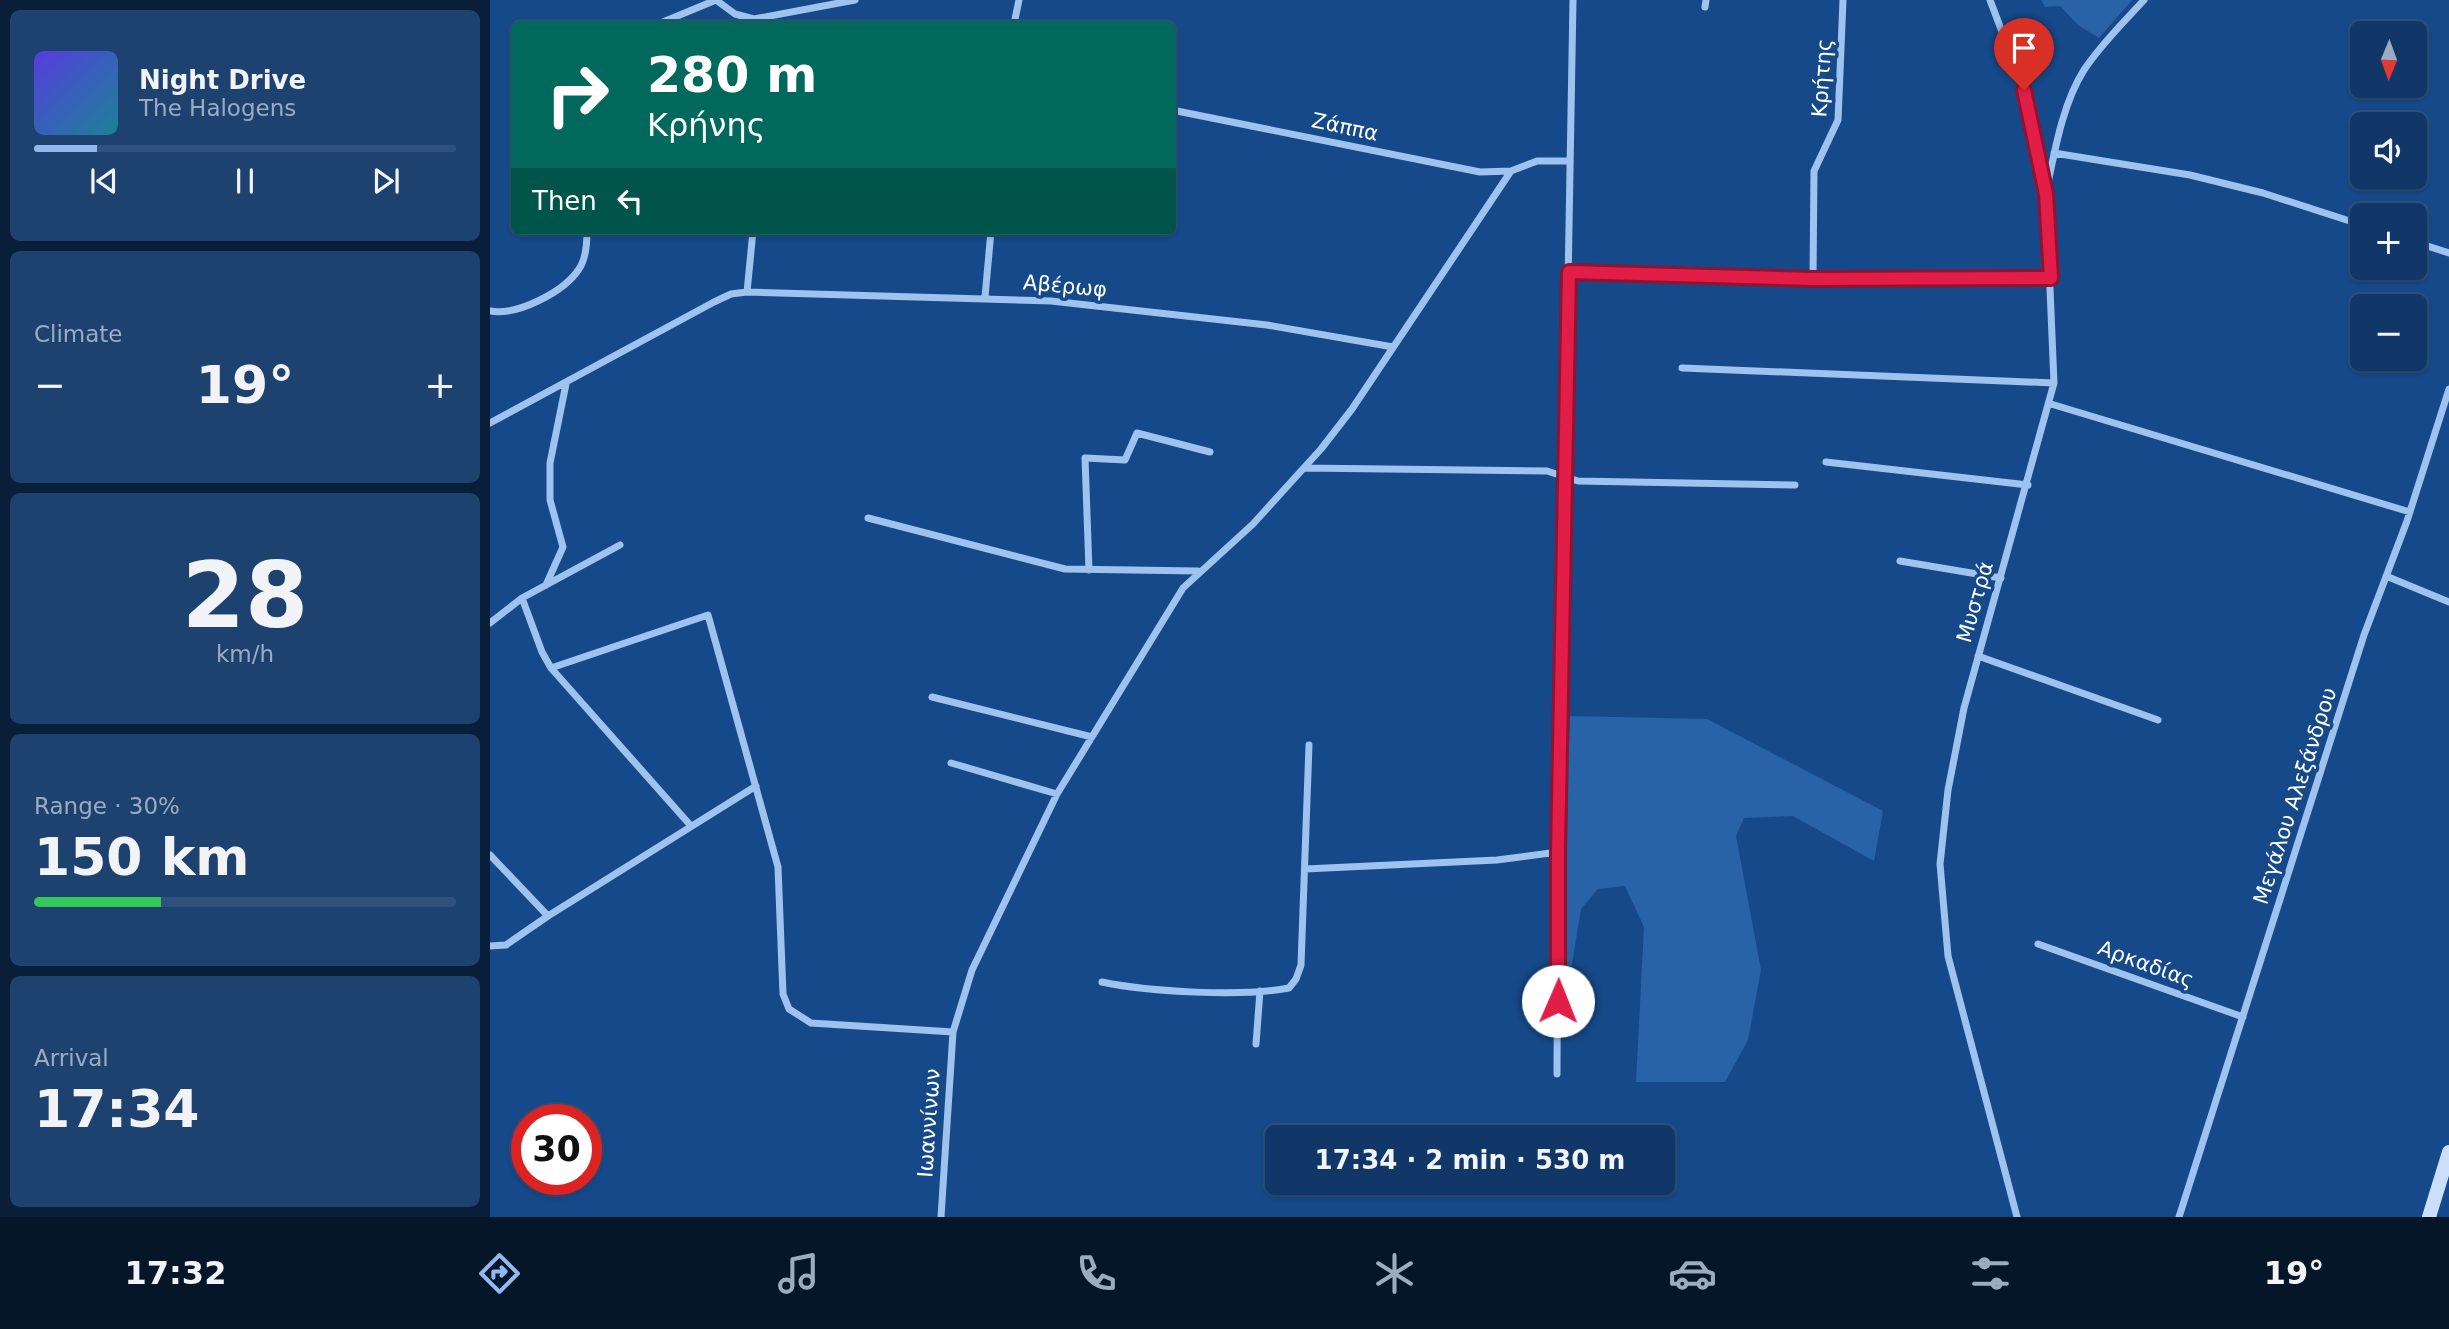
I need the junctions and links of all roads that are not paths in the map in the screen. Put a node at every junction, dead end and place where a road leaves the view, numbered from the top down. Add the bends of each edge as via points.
1 (716, 0) edge
2 (855, 0) edge
3 (1019, 0) edge
4 (1573, 0) edge
5 (1843, 0) edge
6 (1990, 0) edge
7 (2144, 0) edge
8 (665, 21) edge
9 (745, 21) edge
10 (1015, 21) edge
11 (1176, 111) edge
12 (2054, 153) junction
13 (1570, 161) junction
14 (1511, 171) junction
15 (2046, 194) junction
16 (2350, 221) edge
17 (589, 235) edge
18 (753, 235) edge
19 (991, 235) edge
20 (2427, 246) edge
21 (2449, 253) edge
22 (1569, 272) junction
23 (2051, 278) junction
24 (1813, 279) junction
25 (747, 292) junction
26 (985, 297) junction
27 (490, 311) edge
28 (1393, 347) junction
29 (1682, 368) dead end
30 (2054, 383) junction
31 (566, 384) junction
32 (2449, 389) edge
33 (2051, 404) junction
34 (490, 423) edge
35 (1210, 452) dead end
36 (1826, 463) dead end
37 (1304, 468) junction
38 (1567, 477) junction
39 (1795, 485) dead end
40 (2028, 485) junction
41 (2410, 512) junction
42 (868, 518) dead end
43 (620, 545) dead end
44 (1900, 561) dead end
45 (1089, 570) junction
46 (1198, 571) junction
47 (2386, 576) junction
48 (2001, 578) junction
49 (546, 585) junction
50 (522, 598) junction
51 (2449, 602) edge
52 (490, 623) edge
53 (1978, 656) junction
54 (551, 668) junction
55 (932, 697) dead end
56 (2158, 720) dead end
57 (1092, 737) junction
58 (1309, 745) dead end
59 (951, 763) dead end
60 (755, 786) junction
61 (1057, 793) junction
62 (691, 826) junction
63 (1558, 852) junction
64 (490, 855) edge
65 (1305, 869) junction
66 (548, 916) junction
67 (2038, 944) dead end
68 (490, 946) edge
69 (1102, 982) dead end
70 (1260, 991) junction
71 (2243, 1017) junction
72 (953, 1032) junction
73 (1256, 1044) dead end
74 (1557, 1074) dead end
75 (2449, 1152) edge
76 (942, 1217) edge
77 (2017, 1217) edge
78 (2179, 1217) edge
79 (2429, 1217) edge

1 - 8 street
1 - 9 street
2 - 9 street
3 - 10 street
4 - 13 street
5 - 24 street, Κρήτης via 1838,120 1814,171
6 - 15 street, Μυστρά via 2024,90
7 - 12 street via 2084,71
11 - 14 street, Ζάππα via 1480,173
12 - 15 street
12 - 16 street via 2190,176
13 - 14 street, Ζάππα via 1537,161
13 - 22 street
14 - 28 street, Ιωαννίνων
15 - 23 street, Μυστρά
17 - 27 street via 580,268 559,288 509,311
18 - 25 street
19 - 26 street
20 - 21 street
22 - 24 street
22 - 38 street
23 - 24 street
23 - 30 street, Μυστρά
25 - 26 street, Αβέρωφ
25 - 31 street, Αβέρωφ via 730,294
26 - 28 street, Αβέρωφ via 1191,315
28 - 37 street, Ιωαννίνων via 1352,409
29 - 30 street
30 - 33 street, Μυστρά
31 - 34 street
31 - 49 street via 550,463 550,500 563,547
32 - 41 street, Μεγάλου Αλεξάνδρου
33 - 40 street, Μυστρά
33 - 41 street
35 - 45 street via 1137,433 1125,460 1086,458
36 - 40 street
37 - 38 street via 1547,471
37 - 46 street, Ιωαννίνων via 1253,524
38 - 39 street via 1578,481
38 - 63 street
40 - 48 street, Μυστρά
41 - 47 street, Μεγάλου Αλεξάνδρου
42 - 45 street via 1065,569
43 - 49 street
44 - 48 street
45 - 46 street
46 - 57 street, Ιωαννίνων via 1183,587
47 - 51 street
47 - 71 street, Μεγάλου Αλεξάνδρου
48 - 53 street, Μυστρά
49 - 50 street
50 - 52 street
50 - 54 street
53 - 56 street
53 - 77 street, Μυστρά via 1954,760 1940,864 1948,957
54 - 60 street via 708,615
54 - 62 street
55 - 57 street
57 - 61 street, Ιωαννίνων
58 - 65 street
59 - 61 street
60 - 62 street
60 - 72 street via 778,867 783,994 789,1009 811,1023
61 - 72 street, Ιωαννίνων via 972,970
62 - 66 street
63 - 65 street via 1508,859
63 - 74 street
64 - 66 street
65 - 70 street via 1301,965 1296,979 1289,988
66 - 68 street via 506,944
67 - 71 street, Αρκαδίας
69 - 70 street via 1136,989
70 - 73 street
71 - 78 street, Μεγάλου Αλεξάνδρου
72 - 76 street, Ιωαννίνων
75 - 79 main road

